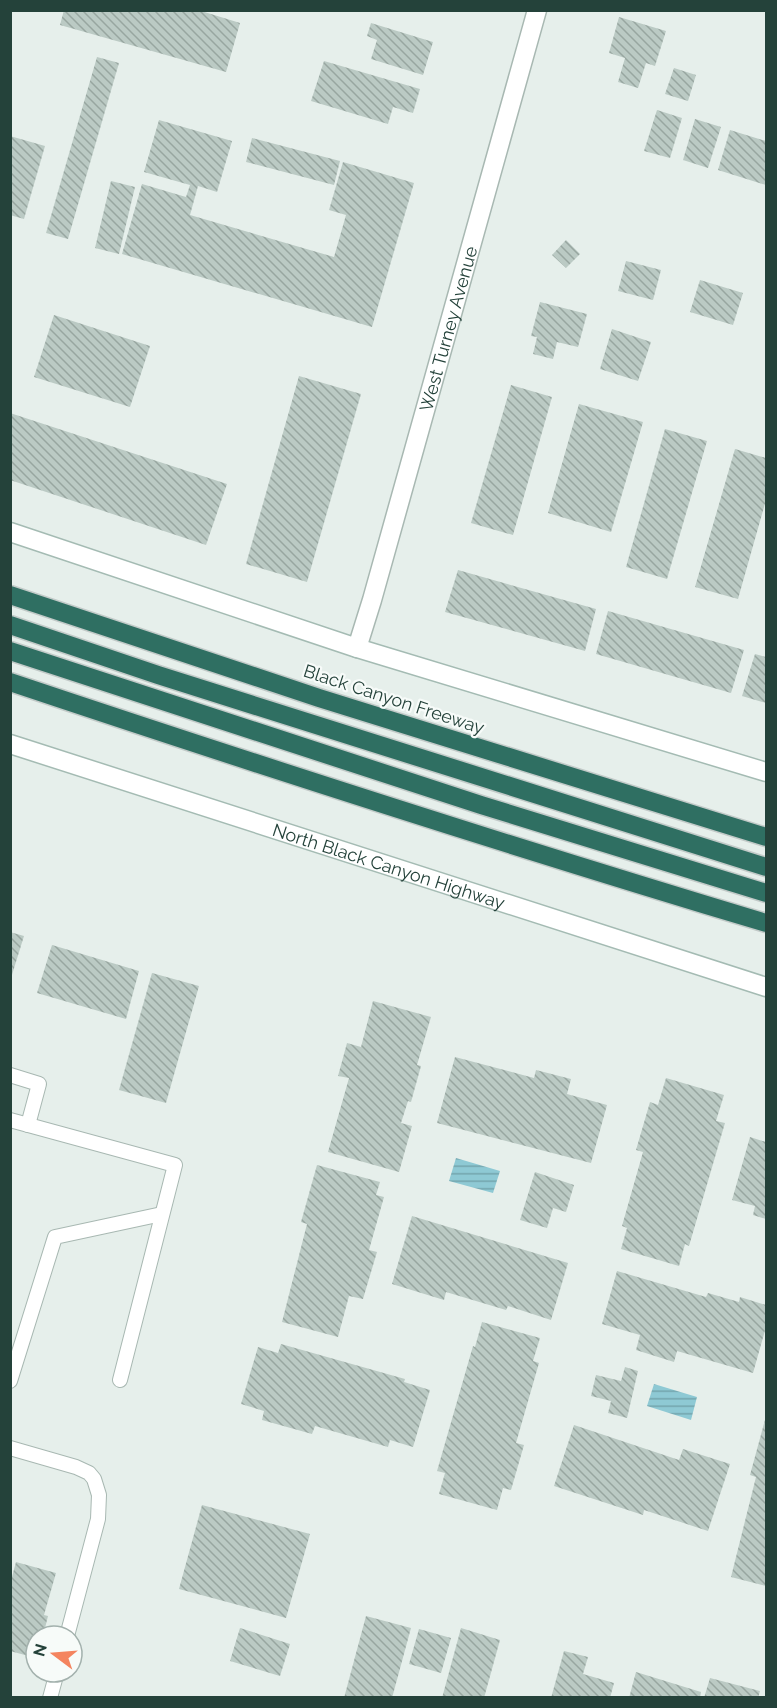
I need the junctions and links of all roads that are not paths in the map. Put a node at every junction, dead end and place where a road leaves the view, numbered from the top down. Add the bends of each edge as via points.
1 (537, 10) edge
2 (10, 532) edge
3 (10, 595) edge
4 (10, 625) edge
5 (357, 648) junction
6 (10, 651) edge
7 (10, 682) edge
8 (10, 744) edge
9 (766, 772) edge
10 (701, 816) junction
11 (766, 824) edge
12 (766, 837) edge
13 (766, 867) edge
14 (766, 893) edge
15 (766, 923) edge
16 (766, 987) edge
17 (10, 1075) edge
18 (10, 1120) edge
19 (28, 1125) junction
20 (162, 1214) junction
21 (120, 1380) dead end
22 (10, 1381) edge
23 (10, 1448) edge
24 (70, 1624) edge

1 - 5 main road, West Turney Avenue
2 - 5 main road
3 - 10 highway, Black Canyon Freeway via 330,701
4 - 13 highway
5 - 9 main road
6 - 14 highway via 481,805
7 - 15 highway
8 - 16 main road, North Black Canyon Highway
10 - 11 highway
10 - 12 highway, Black Canyon Freeway
17 - 19 lane via 39,1084
18 - 19 lane
19 - 20 lane via 174,1165
20 - 21 lane
20 - 22 lane via 55,1237
23 - 24 lane via 76,1467 94,1479 99,1495 98,1519

